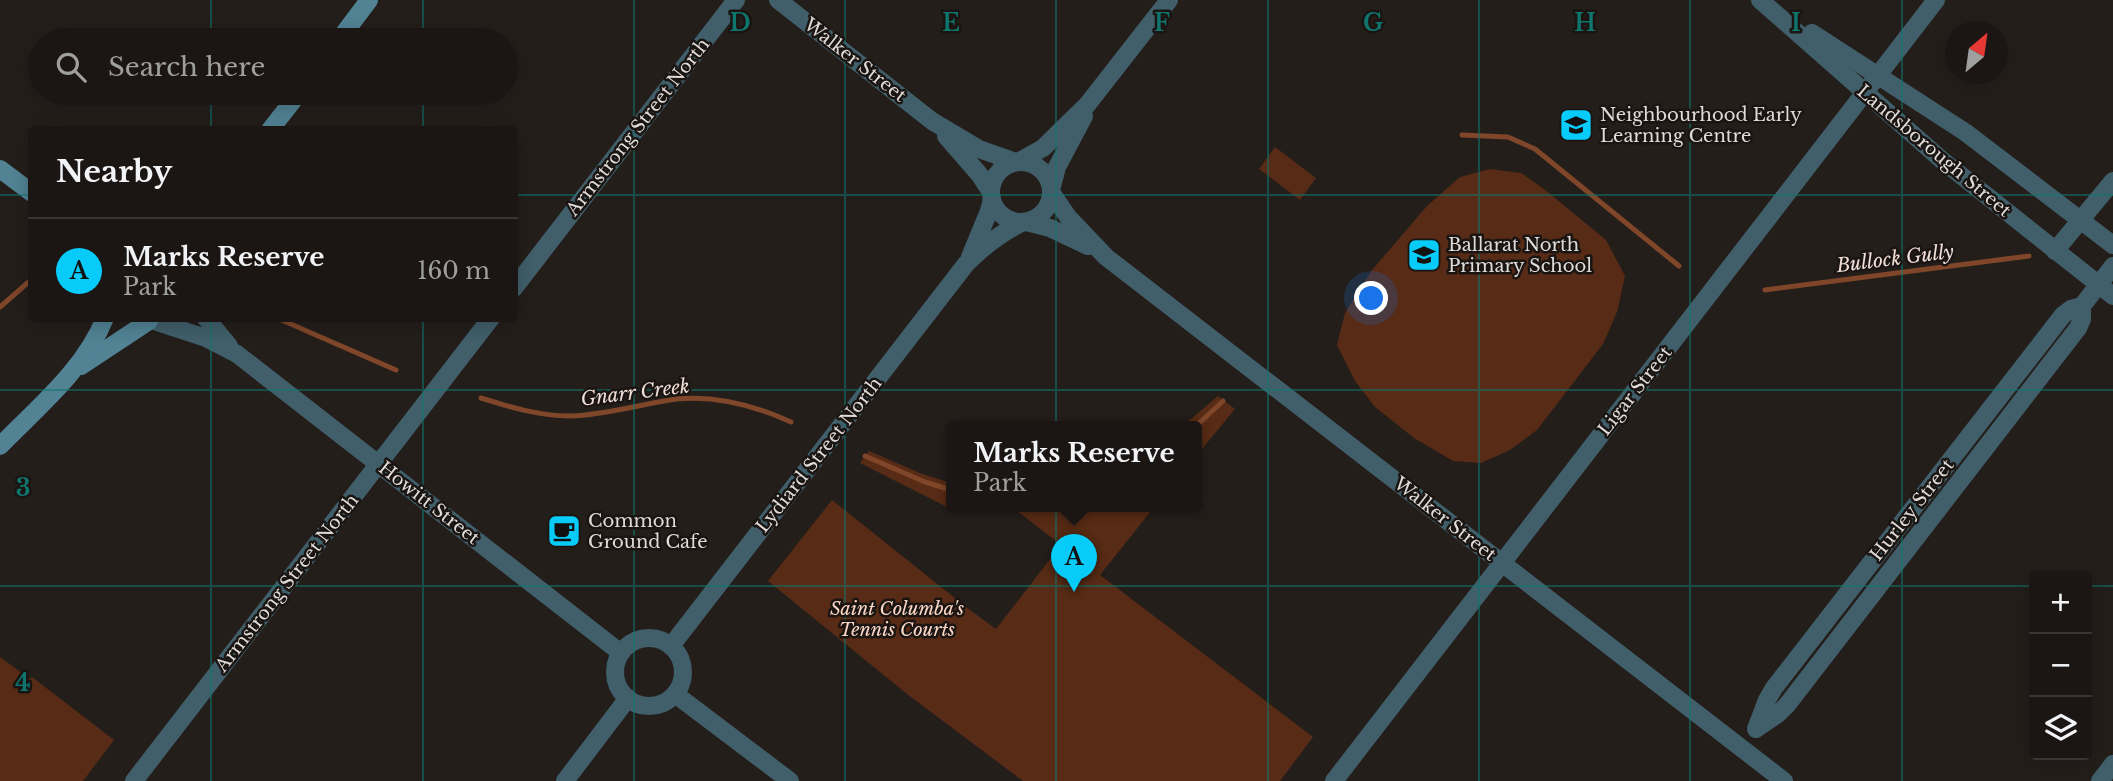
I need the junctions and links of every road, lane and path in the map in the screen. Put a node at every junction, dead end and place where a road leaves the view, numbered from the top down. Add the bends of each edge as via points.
1 (369, 0) edge
2 (736, 0) edge
3 (778, 0) edge
4 (1169, 0) edge
5 (1761, 0) edge
6 (1936, 0) edge
7 (348, 28) edge
8 (1878, 75) junction
9 (1865, 92) junction
10 (1096, 95) junction
11 (290, 105) edge
12 (932, 121) junction
13 (273, 126) edge
14 (1017, 162) junction
15 (0, 169) edge
16 (2113, 181) edge
17 (28, 190) edge
18 (1051, 191) junction
19 (991, 195) junction
20 (2080, 220) junction
21 (1025, 222) junction
22 (2113, 245) edge
23 (2055, 251) junction
24 (1106, 257) junction
25 (967, 264) junction
26 (2113, 266) edge
27 (518, 283) edge
28 (2106, 290) edge
29 (103, 322) edge
30 (147, 322) edge
31 (156, 322) edge
32 (209, 322) edge
33 (488, 322) edge
34 (237, 354) junction
35 (73, 372) junction
36 (0, 446) edge
37 (379, 464) junction
38 (1502, 564) junction
39 (671, 646) junction
40 (621, 653) junction
41 (675, 694) junction
42 (628, 698) junction
43 (1741, 748) junction
44 (2113, 764) edge
45 (134, 781) edge
46 (565, 781) edge
47 (790, 781) edge
48 (1334, 781) edge
49 (1784, 781) edge
50 (2100, 781) edge

1 - 7 main road
2 - 27 street, Armstrong Street North
3 - 12 street, Walker Street
4 - 10 street
5 - 8 street, Landsborough Street
5 - 9 street, Landsborough Street
6 - 8 street, Ligar Street
8 - 9 street, Ligar Street
8 - 20 street, Landsborough Street via 1965,132
9 - 23 street, Landsborough Street
9 - 38 street, Ligar Street
10 - 14 street via 1047,144
10 - 18 street via 1057,167
11 - 13 main road
12 - 14 street, Walker Street via 979,149
12 - 19 street, Walker Street via 972,165
14 - 18 street via 1040,169
14 - 19 street via 999,172
15 - 17 main road
16 - 20 street
18 - 21 street via 1044,212
18 - 24 street, Walker Street via 1068,217
19 - 21 street via 1003,216
19 - 25 street, Lydiard Street North
20 - 22 street, Landsborough Street
20 - 23 street
21 - 24 street, Walker Street via 1058,231
21 - 25 street, Lydiard Street North
23 - 28 street, Landsborough Street
24 - 38 street, Walker Street
25 - 39 street, Lydiard Street North
26 - 28 street, Hurley Street
28 - 43 street, Hurley Street via 2082,306 2078,328 1787,705 1757,728
29 - 35 main road
30 - 35 main road
31 - 34 street, Howitt Street
32 - 34 street, Howitt Street
33 - 37 street, Armstrong Street North
34 - 37 street, Howitt Street
35 - 36 main road
37 - 40 street, Howitt Street
37 - 45 street, Armstrong Street North
38 - 43 street, Walker Street
38 - 48 street, Ligar Street
39 - 40 street via 648,638
39 - 41 street via 682,667
40 - 42 street via 616,677
41 - 42 street via 657,705
41 - 47 street
42 - 46 street
43 - 49 street, Walker Street
44 - 50 street

